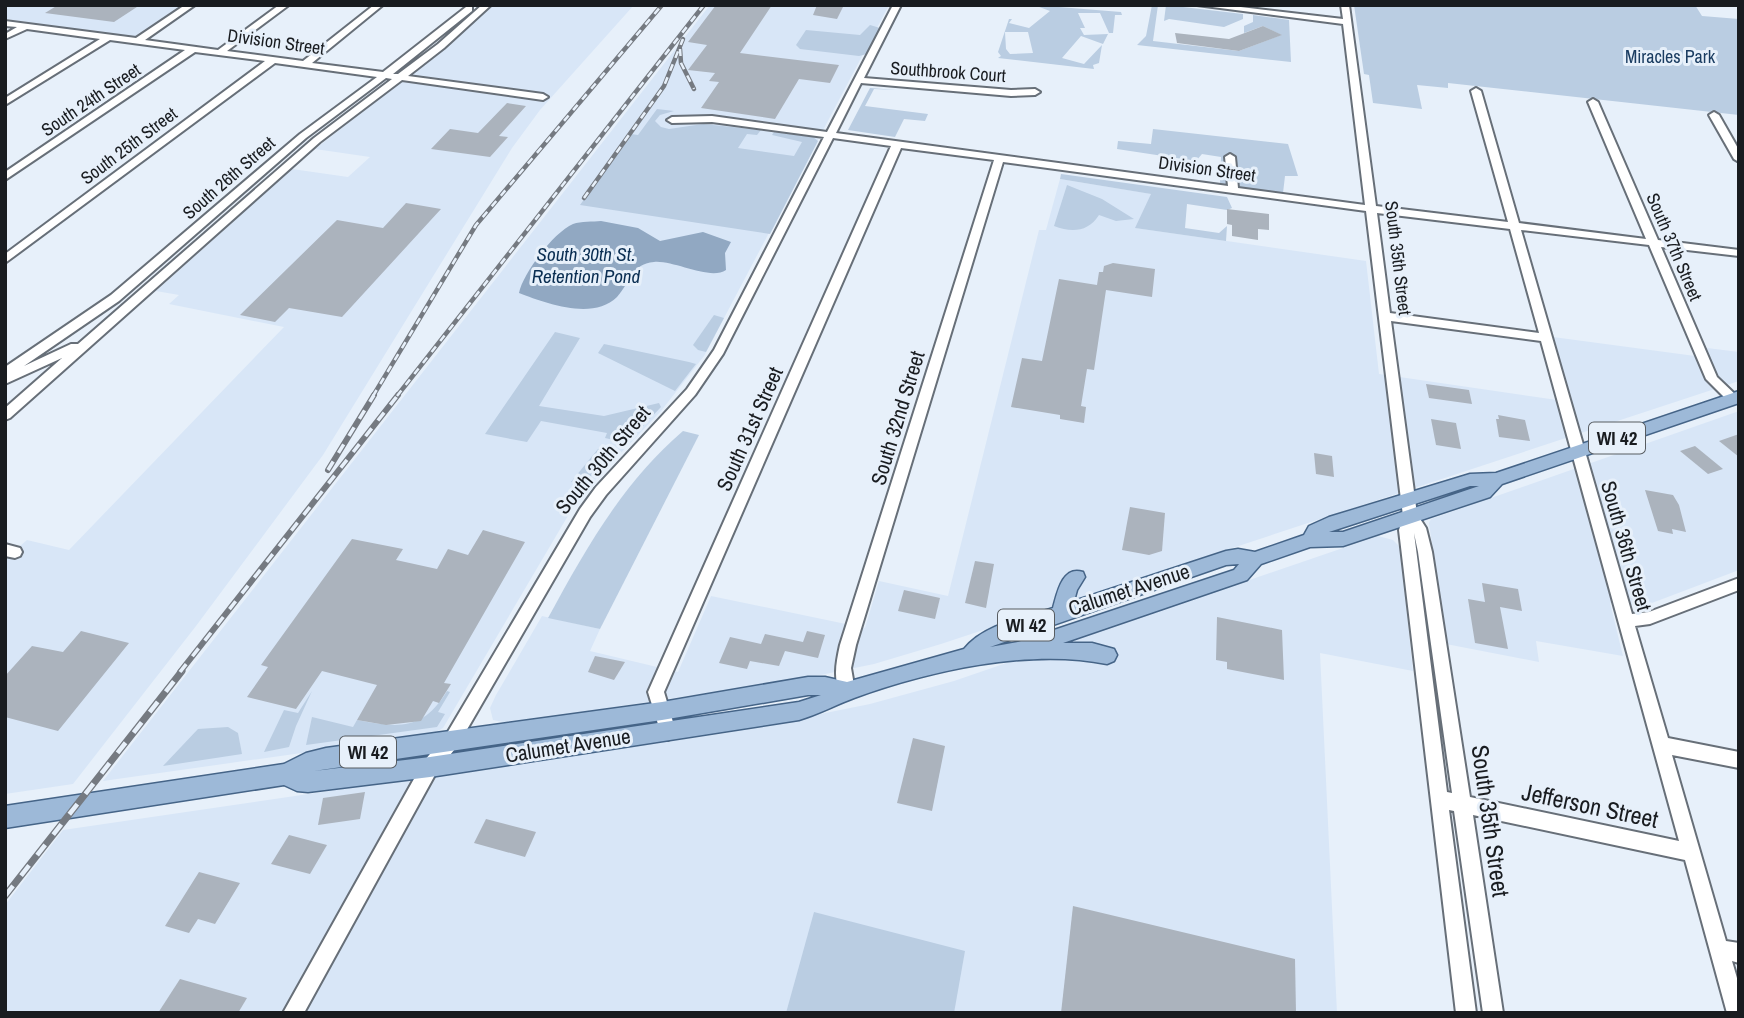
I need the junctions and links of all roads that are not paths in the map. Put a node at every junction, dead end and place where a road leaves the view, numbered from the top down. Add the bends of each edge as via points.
1 (191, 5) edge
2 (285, 5) edge
3 (379, 5) edge
4 (472, 5) edge
5 (487, 5) edge
6 (897, 5) edge
7 (1201, 5) edge
8 (1345, 5) edge
9 (1347, 22) junction
10 (5, 23) edge
11 (26, 26) junction
12 (5, 37) edge
13 (109, 37) junction
14 (138, 41) junction
15 (194, 49) junction
16 (220, 52) junction
17 (273, 60) junction
18 (305, 64) junction
19 (384, 75) junction
20 (398, 77) junction
21 (858, 80) junction
22 (1476, 91) dead end
23 (1035, 92) dead end
24 (543, 97) dead end
25 (5, 102) edge
26 (1593, 102) dead end
27 (1714, 115) dead end
28 (672, 120) dead end
29 (830, 136) junction
30 (897, 145) junction
31 (1230, 157) dead end
32 (999, 159) junction
33 (1739, 159) edge
34 (5, 177) edge
35 (1233, 191) junction
36 (1370, 209) junction
37 (1515, 226) junction
38 (1653, 243) junction
39 (1739, 253) edge
40 (5, 260) edge
41 (1384, 316) junction
42 (1546, 338) junction
43 (87, 344) junction
44 (5, 373) edge
45 (5, 380) edge
46 (1736, 398) edge
47 (5, 415) edge
48 (1578, 452) junction
49 (1409, 507) junction
50 (1255, 559) junction
51 (1076, 578) dead end
52 (1739, 584) edge
53 (1096, 601) junction
54 (1061, 612) junction
55 (1106, 620) junction
56 (1626, 621) junction
57 (1018, 650) junction
58 (1107, 655) dead end
59 (970, 656) junction
60 (846, 691) junction
61 (665, 721) junction
62 (452, 740) junction
63 (1661, 745) junction
64 (1739, 760) edge
65 (430, 767) junction
66 (287, 775) junction
67 (1439, 799) junction
68 (1463, 804) junction
69 (5, 817) edge
70 (1691, 852) junction
71 (1718, 949) junction
72 (1739, 953) edge
73 (293, 1013) edge
74 (1466, 1013) edge
75 (1493, 1013) edge
76 (1737, 1013) edge

1 - 14 street
2 - 16 street
3 - 18 street
4 - 19 street, South 26th Street
5 - 20 street, South 26th Street
6 - 21 street, South 30th Street
7 - 9 street
8 - 9 street, South 35th Street
9 - 36 street, South 35th Street
10 - 11 street, Division Street
11 - 12 street
11 - 13 street, Division Street
13 - 14 street, Division Street
13 - 25 street
14 - 15 street, Division Street
15 - 16 street, Division Street
15 - 34 street, South 24th Street
16 - 17 street, Division Street
17 - 18 street, Division Street
17 - 40 street, South 25th Street
18 - 19 street, Division Street
19 - 20 street, Division Street
19 - 44 street, South 26th Street via 303,136 115,298
20 - 24 street, Division Street
20 - 43 street, South 26th Street via 317,140
21 - 23 street, Southbrook Court
21 - 29 street, South 30th Street
22 - 37 street, South 36th Street
26 - 38 street, South 37th Street
27 - 33 street
28 - 29 street, Division Street via 712,119
29 - 30 street, Division Street
29 - 62 street, South 30th Street via 719,351 691,392 585,513
30 - 32 street, Division Street
30 - 61 street, South 31st Street via 656,692
31 - 35 street
32 - 35 street, Division Street
32 - 60 street, South 32nd Street via 848,645 843,668
35 - 36 street, Division Street
36 - 37 street, Division Street
36 - 41 street, South 35th Street
37 - 38 street, Division Street
37 - 42 street, South 36th Street
38 - 39 street, Division Street
38 - 46 street, South 37th Street via 1712,379
41 - 42 street
41 - 49 street, South 35th Street
42 - 48 street, South 36th Street
43 - 45 street, South 26th Street
43 - 47 street, South 26th Street
46 - 48 main road, Calumet Avenue / WI 42
48 - 49 main road, Calumet Avenue / WI 42 via 1496,480 1484,492
48 - 56 street, South 36th Street
49 - 50 main road, Calumet Avenue / WI 42 via 1343,539 1310,540
49 - 67 street, South 35th Street via 1406,543
49 - 68 street, South 35th Street via 1422,533
50 - 53 main road, Calumet Avenue / WI 42 via 1226,558
50 - 55 main road, Calumet Avenue / WI 42 via 1240,575
51 - 54 main road via 1068,587
52 - 56 street via 1650,618
53 - 54 main road, Calumet Avenue / WI 42
53 - 55 main road
54 - 59 main road, Calumet Avenue / WI 42 via 991,637
55 - 57 main road, Calumet Avenue / WI 42
56 - 63 street, South 36th Street
57 - 58 main road
57 - 59 main road, Calumet Avenue / WI 42
59 - 60 main road, Calumet Avenue / WI 42
60 - 61 main road, Calumet Avenue / WI 42 via 799,711
61 - 62 main road, Calumet Avenue / WI 42
61 - 65 main road, Calumet Avenue / WI 42
62 - 65 street, South 30th Street
62 - 66 main road, Calumet Avenue / WI 42 via 318,759
63 - 64 street
63 - 70 street, South 36th Street
65 - 66 main road, Calumet Avenue / WI 42 via 308,782
65 - 73 street, South 30th Street
66 - 69 main road, Calumet Avenue / WI 42
67 - 68 street, Jefferson Street
67 - 74 street, South 35th Street
68 - 70 street, Jefferson Street
68 - 75 street, South 35th Street
70 - 71 street, South 36th Street
71 - 72 street
71 - 76 street, South 36th Street

